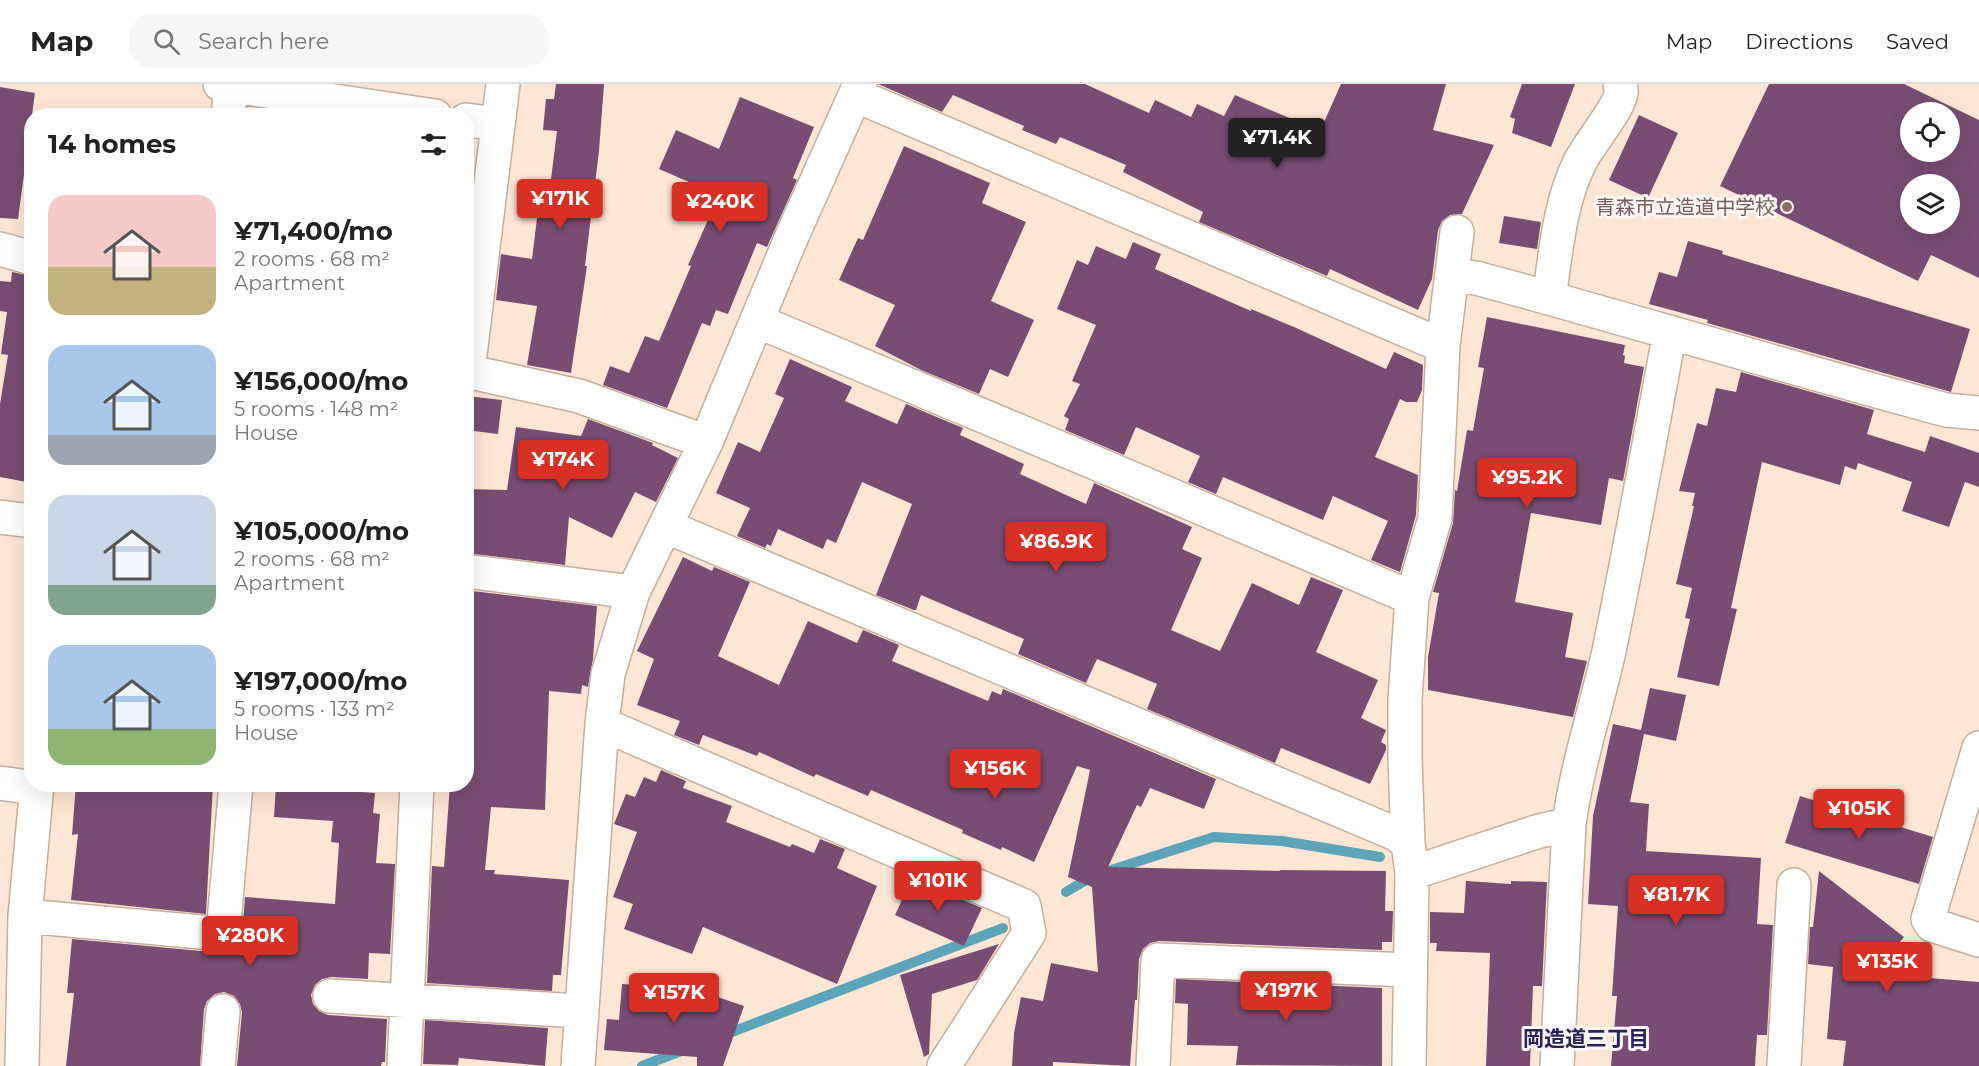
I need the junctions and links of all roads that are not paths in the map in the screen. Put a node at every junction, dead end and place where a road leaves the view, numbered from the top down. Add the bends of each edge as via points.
1 (503, 84) edge
2 (1620, 84) edge
3 (857, 89) edge
4 (226, 95) edge
5 (355, 108) edge
6 (482, 122) edge
7 (1457, 232) dead end
8 (0, 249) edge
9 (474, 255) edge
10 (24, 256) edge
11 (1452, 275) junction
12 (1549, 298) junction
13 (758, 321) junction
14 (1670, 332) junction
15 (1443, 346) junction
16 (474, 373) edge
17 (1979, 413) edge
18 (706, 442) junction
19 (0, 517) edge
20 (24, 520) edge
21 (665, 526) junction
22 (474, 572) edge
23 (633, 592) junction
24 (1412, 598) junction
25 (602, 724) junction
26 (1979, 748) edge
27 (0, 783) edge
28 (24, 785) edge
29 (36, 792) edge
30 (235, 792) edge
31 (417, 792) edge
32 (1569, 824) junction
33 (1410, 858) junction
34 (1794, 885) dead end
35 (25, 916) junction
36 (1979, 940) edge
37 (1410, 970) junction
38 (330, 996) dead end
39 (407, 1000) junction
40 (223, 1011) dead end
41 (580, 1011) junction
42 (22, 1066) edge
43 (218, 1066) edge
44 (404, 1066) edge
45 (578, 1066) edge
46 (944, 1066) edge
47 (1153, 1066) edge
48 (1409, 1066) edge
49 (1557, 1066) edge
50 (1784, 1066) edge

1 - 6 street
2 - 12 street via 1615,107 1569,185
3 - 13 street
3 - 15 street
4 - 5 street
6 - 9 street
7 - 11 street
8 - 10 street
11 - 12 street
11 - 15 street
12 - 14 street
13 - 18 street
13 - 24 street
14 - 17 street via 1946,410
14 - 32 street via 1609,649 1579,763
15 - 24 street via 1435,518
16 - 18 street via 579,396
18 - 21 street
19 - 20 street
21 - 23 street
21 - 33 street via 1396,834
22 - 23 street
23 - 25 street via 608,674
24 - 33 street via 1405,699
25 - 41 street
25 - 46 street via 1024,906 1029,933
26 - 36 street via 1928,919 1932,925
27 - 28 street
29 - 35 street
30 - 35 street via 223,934
31 - 39 street
32 - 33 street
32 - 49 street
33 - 37 street
34 - 50 street
35 - 42 street
37 - 47 street via 1158,960
37 - 48 street
38 - 39 street
39 - 41 street
39 - 44 street
40 - 43 street
41 - 45 street

